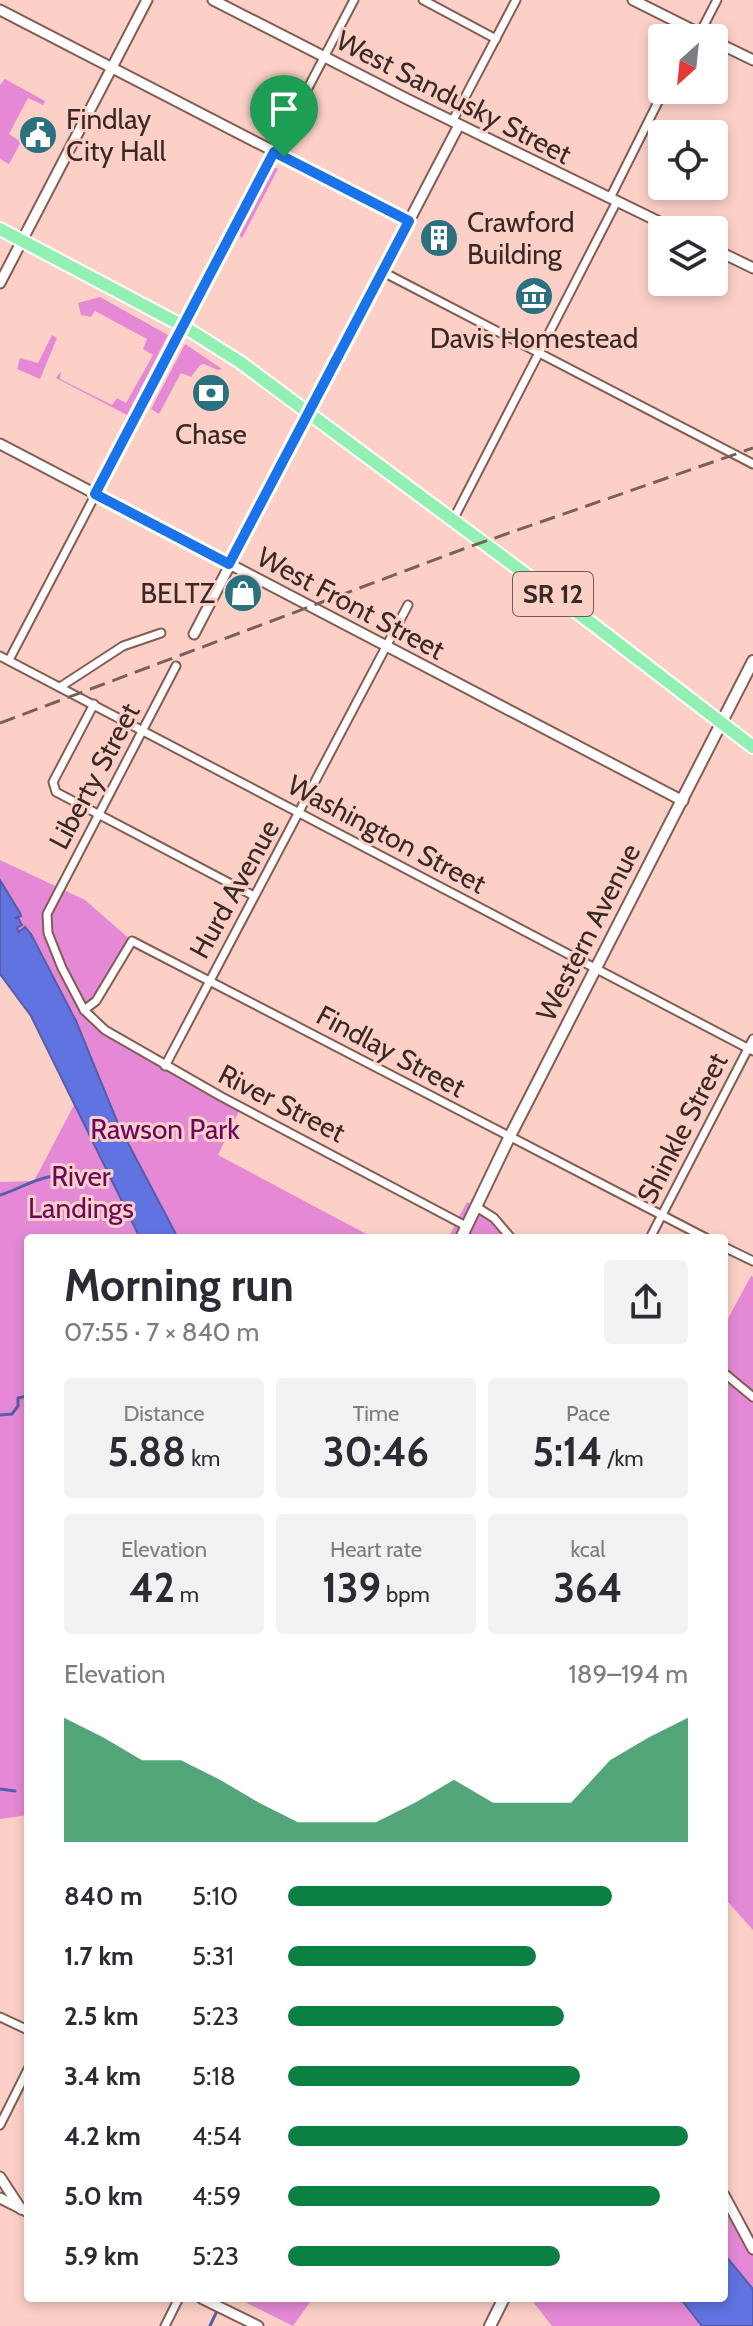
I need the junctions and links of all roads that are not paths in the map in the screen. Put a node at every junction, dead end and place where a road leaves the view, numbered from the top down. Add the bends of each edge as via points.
1 (147, 0) edge
2 (213, 0) edge
3 (354, 0) edge
4 (423, 0) edge
5 (516, 0) edge
6 (633, 0) edge
7 (717, 0) edge
8 (0, 10) edge
9 (678, 24) edge
10 (706, 24) edge
11 (496, 39) junction
12 (728, 48) edge
13 (325, 57) junction
14 (753, 60) edge
15 (112, 68) junction
16 (657, 104) edge
17 (456, 123) junction
18 (274, 152) junction
19 (613, 200) junction
20 (648, 217) edge
21 (409, 221) junction
22 (0, 229) edge
23 (22, 240) junction
24 (728, 256) edge
25 (753, 268) edge
26 (383, 272) junction
27 (0, 283) edge
28 (183, 326) junction
29 (539, 353) junction
30 (309, 414) junction
31 (0, 444) edge
32 (753, 464) edge
33 (95, 494) junction
34 (453, 520) junction
35 (229, 564) junction
36 (408, 605) dead end
37 (161, 633) dead end
38 (194, 634) dead end
39 (387, 648) junction
40 (0, 656) edge
41 (9, 660) junction
42 (753, 661) edge
43 (176, 666) dead end
44 (60, 687) junction
45 (94, 704) junction
46 (722, 722) junction
47 (142, 730) junction
48 (753, 747) edge
49 (683, 801) junction
50 (301, 813) junction
51 (99, 815) junction
52 (254, 896) junction
53 (596, 969) junction
54 (209, 981) junction
55 (84, 1010) junction
56 (753, 1039) edge
57 (750, 1050) edge
58 (165, 1066) junction
59 (509, 1138) junction
60 (475, 1206) junction
61 (661, 1216) junction
62 (466, 1226) junction
63 (463, 1234) edge
64 (508, 1234) edge
65 (652, 1234) edge
66 (698, 1234) edge
67 (728, 1249) edge
68 (753, 1261) edge
69 (728, 1376) edge
70 (753, 1397) edge
71 (0, 2017) edge
72 (24, 2028) edge
73 (24, 2077) edge
74 (0, 2125) edge
75 (0, 2177) edge
76 (0, 2198) edge
77 (728, 2202) edge
78 (24, 2209) edge
79 (24, 2210) edge
80 (753, 2249) edge
81 (177, 2302) edge
82 (208, 2302) edge
83 (502, 2302) edge
84 (165, 2326) edge
85 (258, 2326) edge
86 (490, 2326) edge

1 - 15 street
2 - 13 street, West Sandusky Street
3 - 13 street
4 - 11 street
5 - 11 street
6 - 9 street
7 - 10 street
8 - 15 street
11 - 17 street
12 - 14 street
13 - 17 street, West Sandusky Street
13 - 18 street
15 - 18 street
15 - 23 street
16 - 19 street
17 - 19 street, West Sandusky Street
17 - 21 street
18 - 21 street
18 - 28 street
19 - 20 street, West Sandusky Street
19 - 29 street
21 - 26 street
22 - 23 highway, SR 12
23 - 27 street
23 - 28 highway, SR 12
24 - 25 street
26 - 29 street
26 - 30 street
28 - 30 highway, SR 12
28 - 33 street
29 - 32 street
29 - 34 street
30 - 34 highway, SR 12
30 - 35 street
31 - 33 street, West Front Street
33 - 35 street, West Front Street
33 - 41 street
34 - 46 highway, SR 12
35 - 38 street
35 - 39 street, West Front Street
36 - 39 street, Hurd Avenue
37 - 44 street via 123,646
39 - 49 street, West Front Street
39 - 50 street, Hurd Avenue
40 - 41 street, Washington Street
41 - 44 street, Washington Street
42 - 46 main road, Western Avenue
43 - 47 street, Liberty Street
44 - 45 street, Washington Street
45 - 47 street, Washington Street
45 - 51 street via 53,782 56,792
46 - 48 highway, SR 12
46 - 49 main road, Western Avenue
47 - 50 street, Washington Street
47 - 51 street, Liberty Street
49 - 53 main road, Western Avenue
50 - 52 street, Hurd Avenue
50 - 53 street, Washington Street
51 - 52 street
51 - 55 street, Liberty Street via 47,920 48,933
52 - 54 street, Hurd Avenue
53 - 57 street, Washington Street
53 - 59 main road, Western Avenue
54 - 55 street, Findlay Street via 132,941 96,1001
54 - 58 street, Hurd Avenue
54 - 59 street, Findlay Street
55 - 58 street, River Street via 105,1030
56 - 57 street, Shinkle Street
57 - 61 street, Shinkle Street
58 - 62 street, River Street
59 - 60 main road, Western Avenue
59 - 61 street, Findlay Street
60 - 62 main road, Western Avenue
60 - 64 street
61 - 65 street, Shinkle Street
61 - 66 street, Findlay Street
62 - 63 main road, Western Avenue
67 - 68 street
69 - 70 street
71 - 72 street
73 - 74 street
75 - 78 street
76 - 79 street
77 - 80 street
81 - 84 street
82 - 85 street
83 - 86 main road

